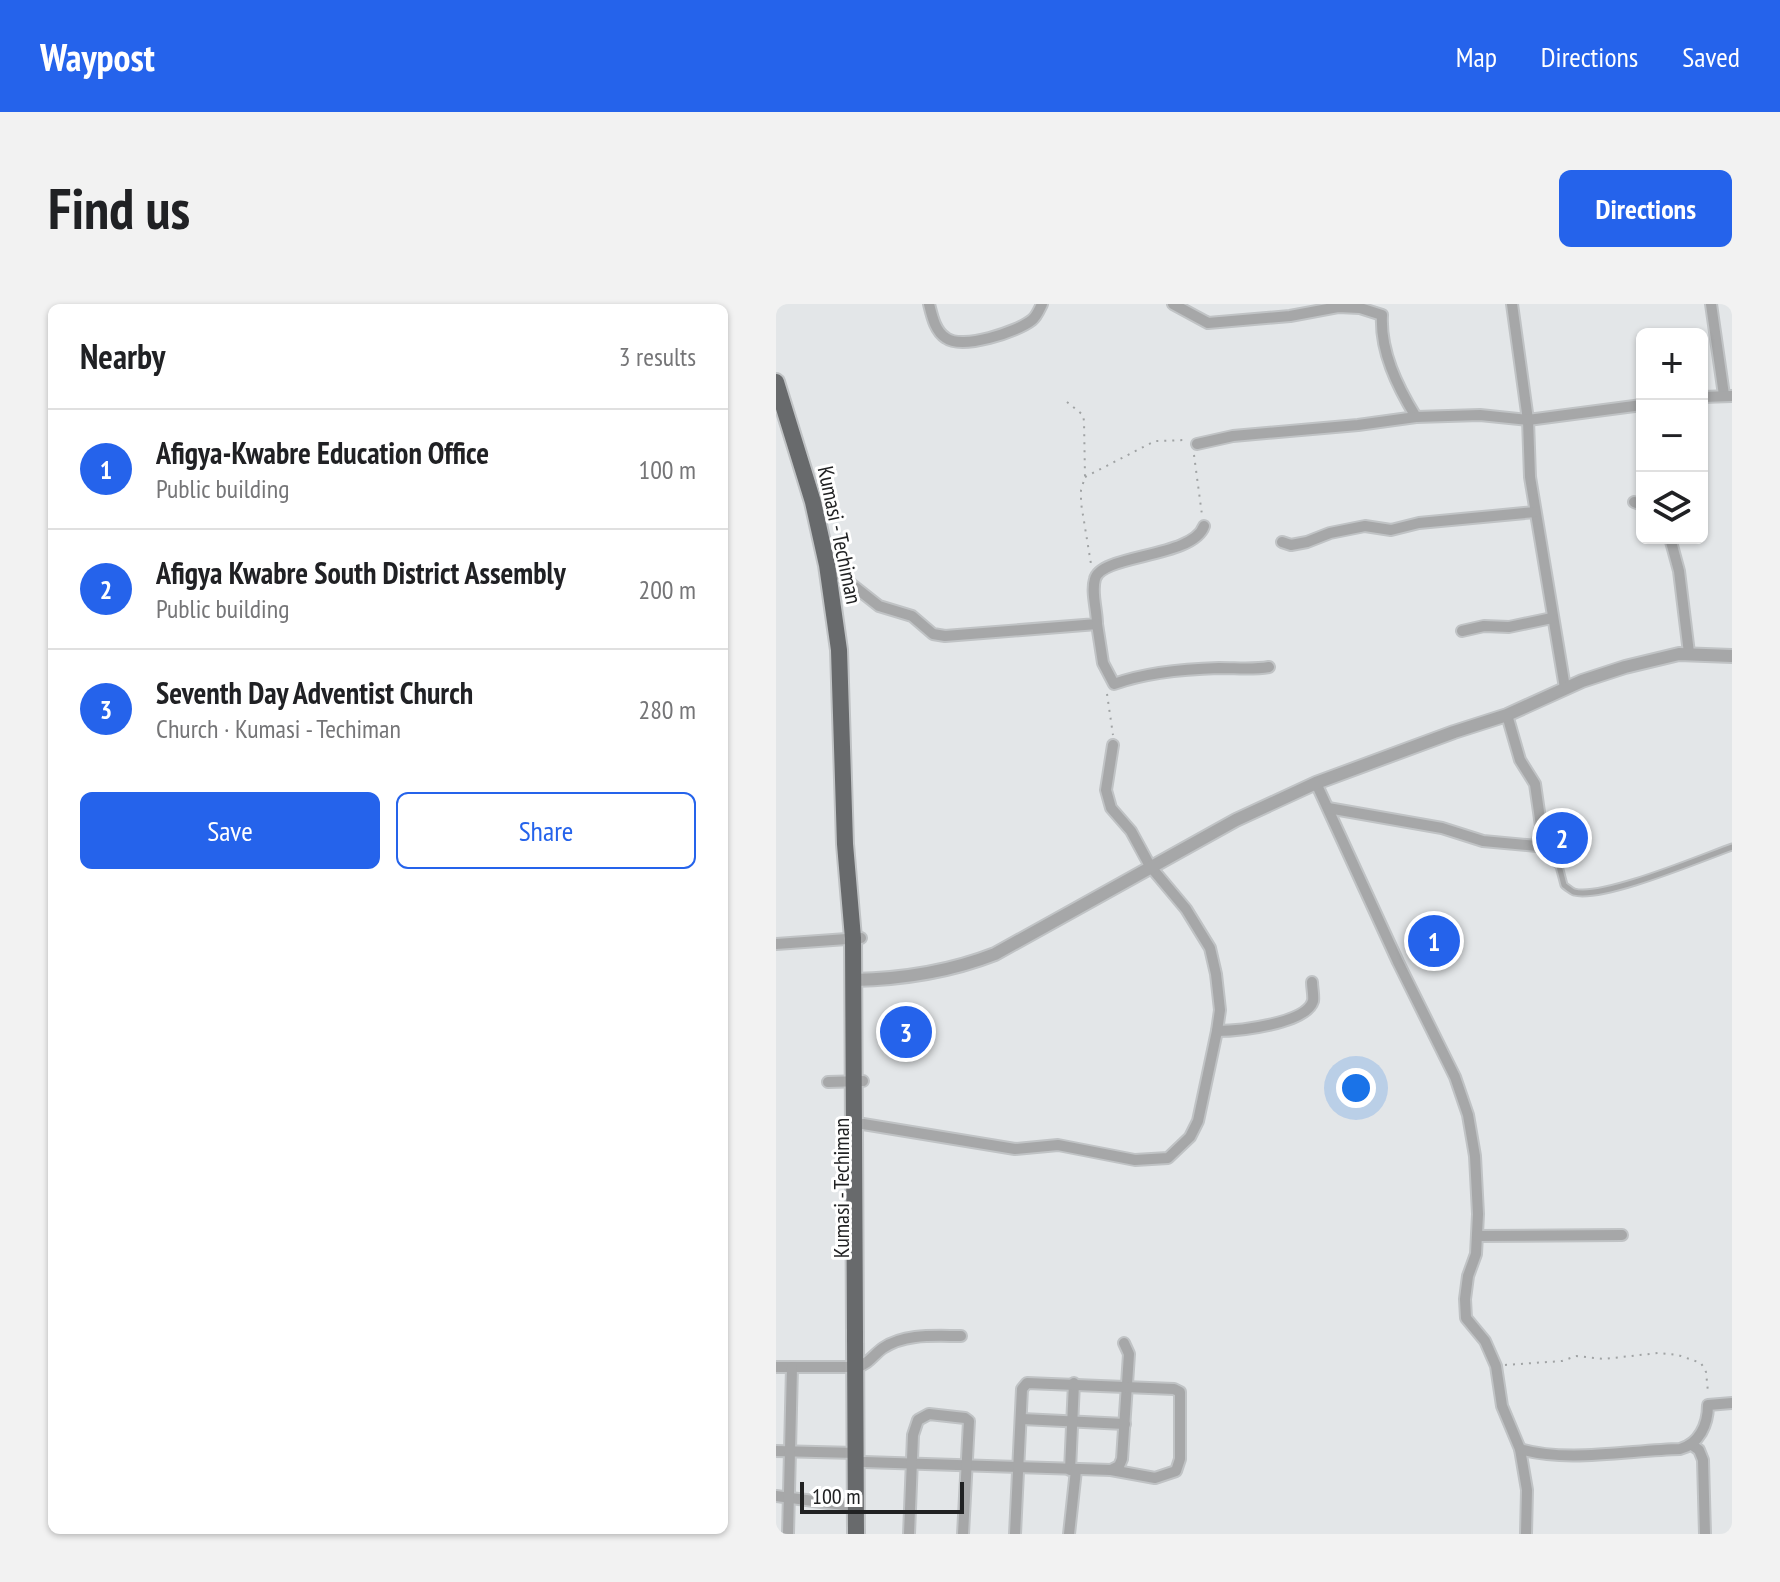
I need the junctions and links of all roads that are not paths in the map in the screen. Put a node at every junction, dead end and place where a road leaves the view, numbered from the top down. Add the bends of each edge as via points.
1 (929, 304) edge
2 (1042, 304) edge
3 (1173, 304) edge
4 (1512, 304) edge
5 (1711, 304) edge
6 (1384, 309) edge
7 (776, 382) edge
8 (1728, 395) edge
9 (1708, 397) edge
10 (1636, 406) edge
11 (1416, 417) junction
12 (1528, 420) junction
13 (1197, 444) road end
14 (1535, 512) junction
15 (1204, 526) road end
16 (1282, 542) dead end
17 (1672, 544) edge
18 (827, 565) junction
19 (1552, 618) junction
20 (1097, 624) junction
21 (1462, 631) dead end
22 (1689, 653) junction
23 (1732, 656) edge
24 (1269, 667) dead end
25 (1565, 688) junction
26 (1507, 715) junction
27 (1113, 745) road end
28 (1316, 783) junction
29 (1328, 808) junction
30 (1537, 846) junction
31 (1732, 847) edge
32 (1150, 866) junction
33 (857, 938) junction
34 (776, 944) edge
35 (858, 980) junction
36 (1312, 982) dead end
37 (1217, 1031) junction
38 (859, 1081) junction
39 (828, 1082) dead end
40 (863, 1124) junction
41 (1622, 1235) dead end
42 (1477, 1236) junction
43 (961, 1336) dead end
44 (1124, 1343) dead end
45 (860, 1366) junction
46 (776, 1367) edge
47 (792, 1367) junction
48 (1074, 1383) junction
49 (1127, 1387) junction
50 (1732, 1403) edge
51 (1022, 1419) junction
52 (1073, 1423) junction
53 (1125, 1424) junction
54 (1692, 1445) junction
55 (1520, 1449) junction
56 (776, 1451) edge
57 (789, 1451) junction
58 (860, 1458) junction
59 (912, 1464) junction
60 (967, 1466) junction
61 (1019, 1468) junction
62 (1073, 1470) junction
63 (1111, 1470) junction
64 (776, 1496) edge
65 (789, 1497) junction
66 (861, 1507) junction
67 (788, 1534) edge
68 (856, 1534) edge
69 (863, 1534) edge
70 (909, 1534) edge
71 (963, 1534) edge
72 (1015, 1534) edge
73 (1069, 1534) edge
74 (1526, 1534) edge
75 (1705, 1534) edge

1 - 2 street via 945,338 965,342 1022,325
3 - 6 street via 1219,324 1338,307
4 - 12 street
5 - 8 street
6 - 11 street via 1390,366
7 - 18 highway, Kumasi - Techiman
8 - 9 street
10 - 12 street
11 - 12 street
11 - 13 street
12 - 14 street
14 - 16 street via 1391,530 1365,526 1307,542
14 - 19 street
15 - 20 street via 1185,544 1096,575
17 - 22 street
18 - 20 street via 879,606 912,616 933,634
18 - 33 highway, Kumasi - Techiman via 839,650 845,844 859,907
19 - 21 street
19 - 25 street
20 - 24 street via 1103,663 1114,684 1162,673
22 - 23 street
22 - 25 street via 1650,659
25 - 26 street
26 - 28 street
26 - 30 street via 1520,760 1535,784 1541,826
27 - 32 street via 1106,790 1111,808
28 - 29 street
28 - 32 street
29 - 30 street via 1442,828 1483,841
29 - 42 street via 1455,1077 1475,1156
30 - 31 lane via 1559,866 1564,885 1574,892 1599,892
32 - 35 street via 986,957 948,970
32 - 37 street via 1210,948 1219,997
33 - 34 street
33 - 35 highway, Kumasi - Techiman
35 - 38 highway, Kumasi - Techiman
36 - 37 street via 1311,1005 1293,1018
37 - 40 street via 1194,1130 1168,1158 1135,1160 1058,1145 1015,1149
38 - 39 street
38 - 40 highway, Kumasi - Techiman
38 - 45 highway, Kumasi - Techiman
40 - 45 highway, Kumasi - Techiman
41 - 42 street
42 - 55 street via 1466,1287 1466,1318 1496,1366 1502,1406
43 - 45 street via 904,1339
44 - 49 street via 1129,1354
45 - 47 street
45 - 58 highway, Kumasi - Techiman
46 - 47 street
47 - 57 street
48 - 49 street
48 - 51 street via 1027,1383 1022,1389
48 - 52 street
49 - 53 street
49 - 63 street via 1180,1392 1180,1459 1176,1471 1155,1478
50 - 54 street via 1708,1405 1708,1416
51 - 52 street
51 - 61 street
52 - 53 street
52 - 62 street
53 - 63 street via 1122,1459
54 - 55 street via 1568,1456
54 - 75 street via 1703,1460
55 - 74 street via 1527,1490
56 - 57 street
57 - 58 street
57 - 65 street
58 - 59 street
58 - 66 highway, Kumasi - Techiman
59 - 60 street
59 - 60 street via 915,1424 929,1414 969,1421
59 - 70 street
60 - 61 street
60 - 71 street
61 - 62 street
61 - 72 street
62 - 63 street
62 - 73 street
64 - 65 street
65 - 66 street
65 - 67 street
66 - 68 highway, Kumasi - Techiman
66 - 69 highway, Kumasi - Techiman

